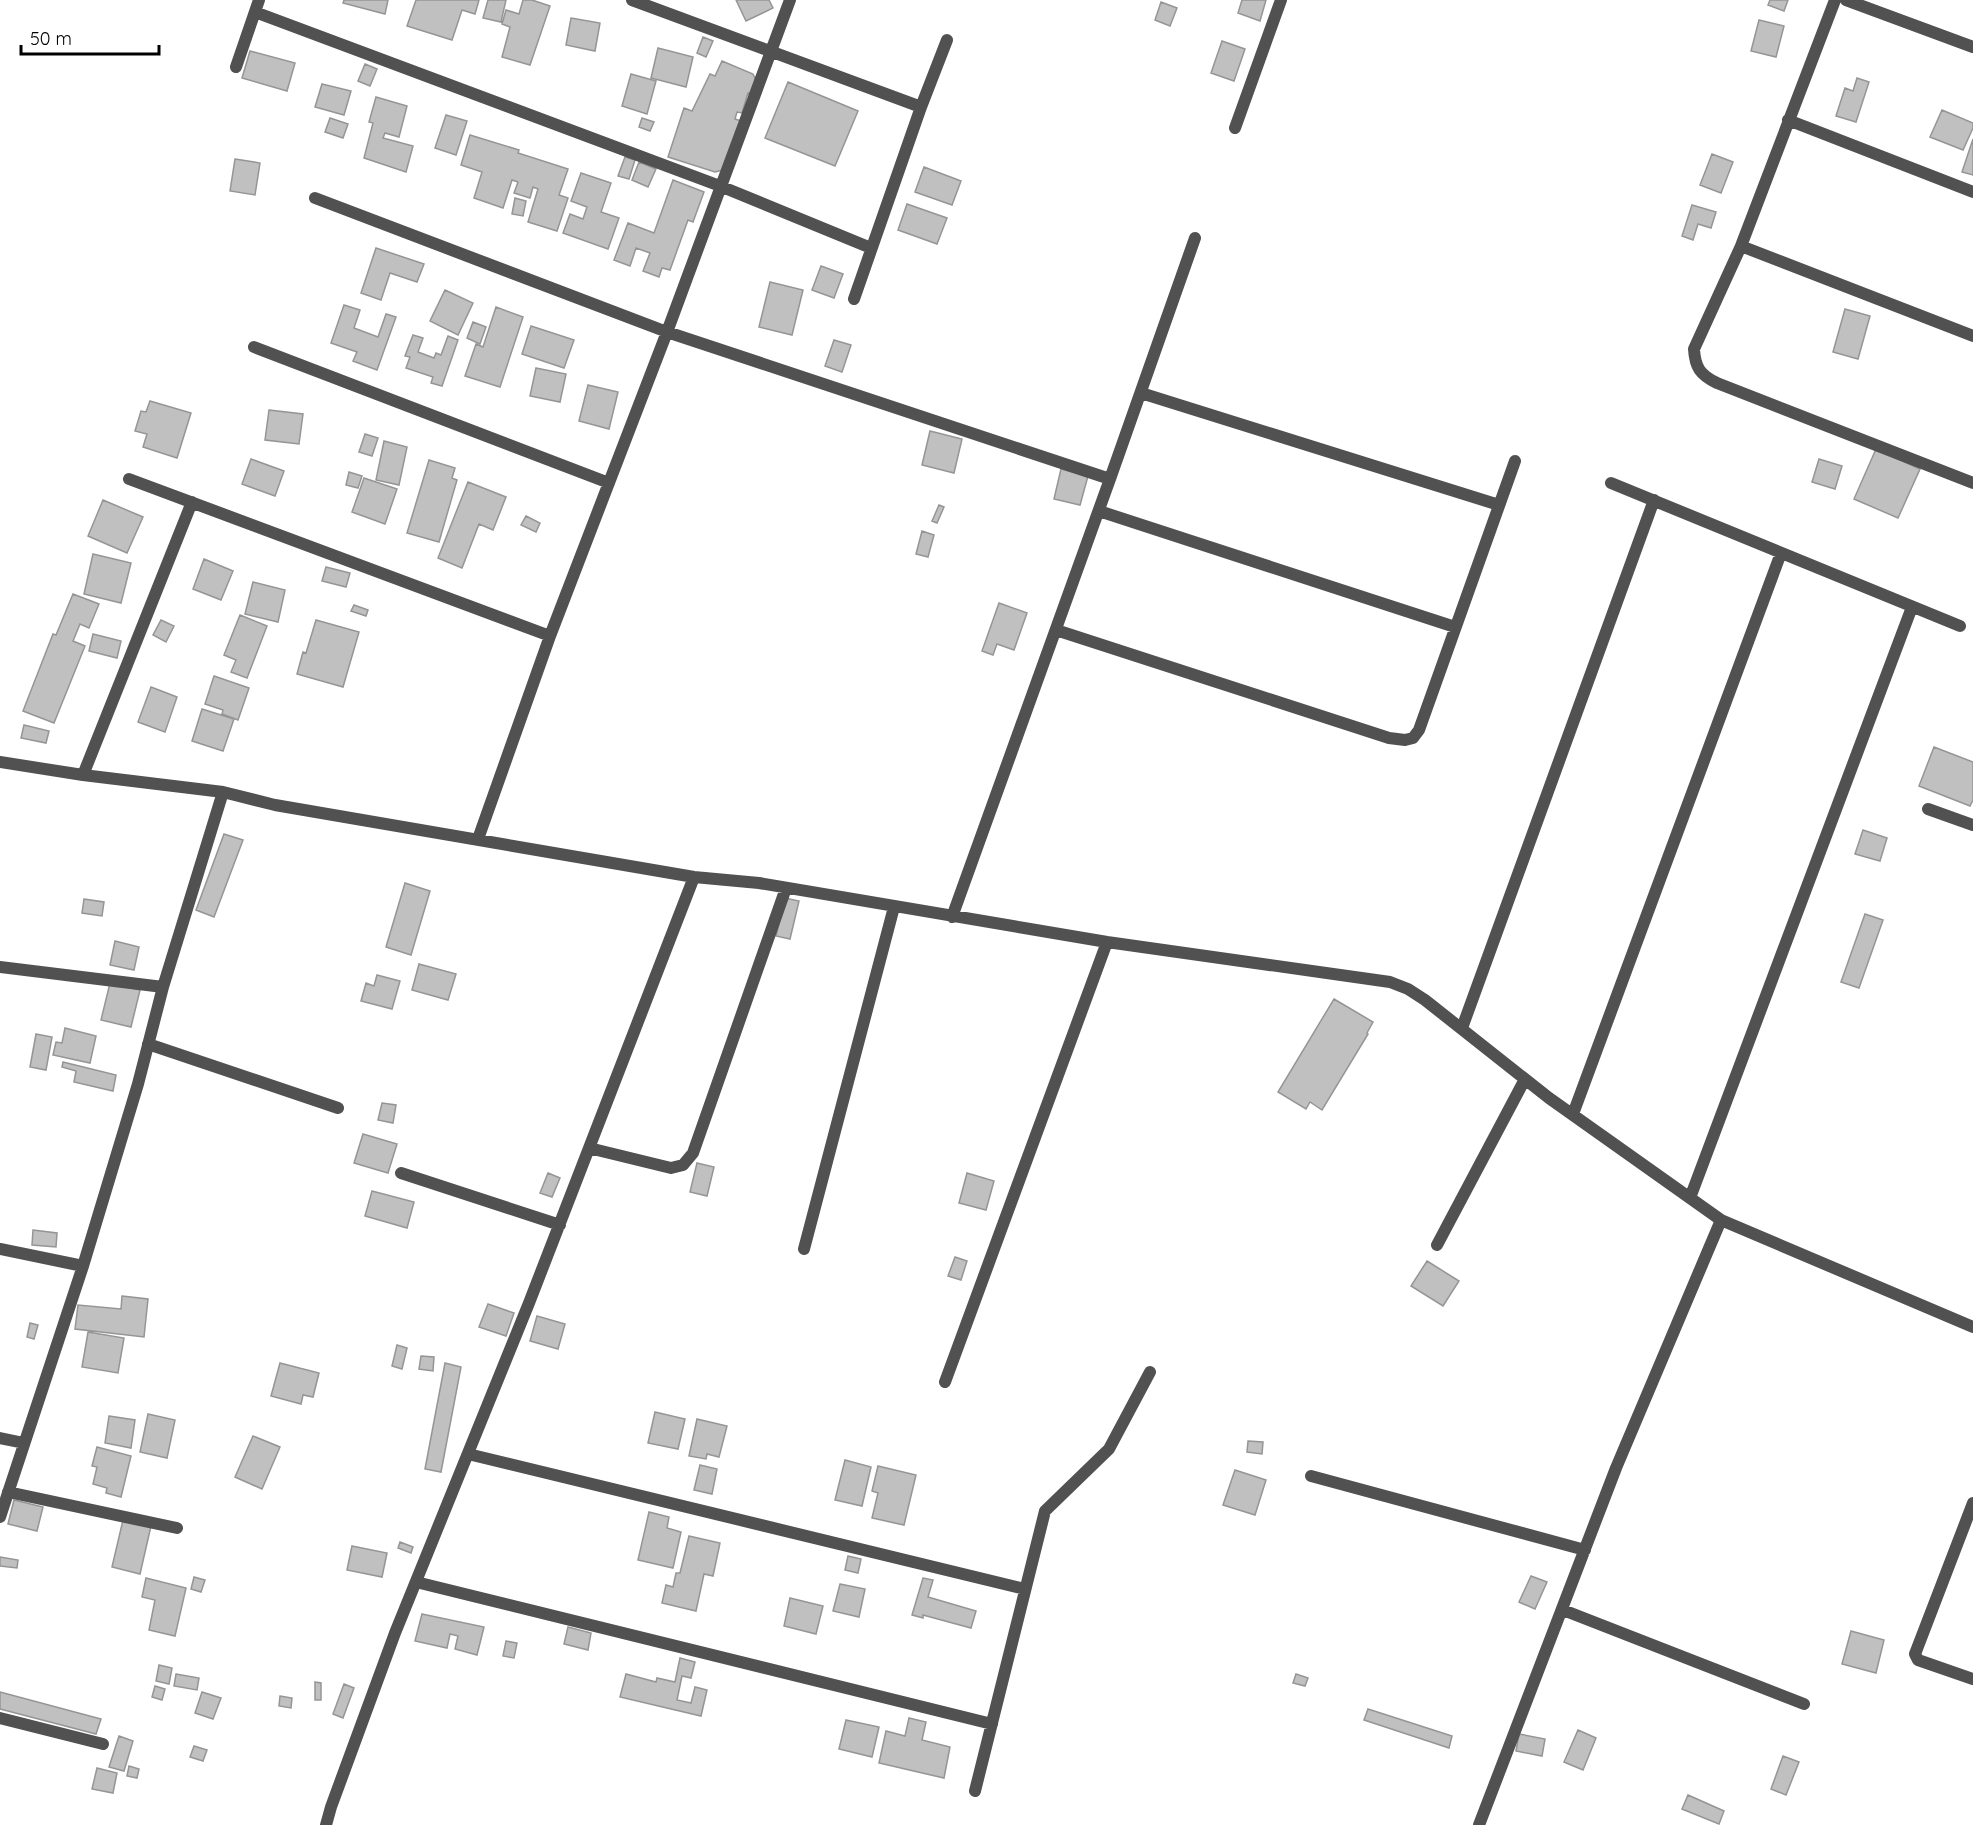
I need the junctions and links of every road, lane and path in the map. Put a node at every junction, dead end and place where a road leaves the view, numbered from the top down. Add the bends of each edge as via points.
1 (259, 0) edge
2 (632, 0) edge
3 (790, 0) edge
4 (1281, 0) edge
5 (1835, 0) edge
6 (1846, 0) edge
7 (255, 12) junction
8 (947, 40) dead end
9 (1973, 47) edge
10 (772, 51) junction
11 (236, 67) dead end
12 (921, 107) junction
13 (1788, 120) junction
14 (1235, 128) dead end
15 (720, 186) junction
16 (1973, 192) edge
17 (315, 198) dead end
18 (1195, 238) dead end
19 (1741, 246) junction
20 (871, 248) junction
21 (854, 298) dead end
22 (667, 332) junction
23 (1973, 336) edge
24 (254, 347) dead end
25 (1141, 393) junction
26 (1515, 461) dead end
27 (129, 478) dead end
28 (1110, 479) junction
29 (609, 483) junction
30 (1611, 483) dead end
31 (1973, 483) edge
32 (1654, 500) junction
33 (192, 502) junction
34 (1499, 505) junction
35 (1099, 511) junction
36 (1781, 553) junction
37 (1912, 607) junction
38 (1960, 626) dead end
39 (1455, 627) junction
40 (1056, 630) junction
41 (550, 636) junction
42 (0, 762) edge
43 (83, 775) junction
44 (223, 792) junction
45 (1928, 809) dead end
46 (1973, 825) edge
47 (478, 839) junction
48 (694, 877) junction
49 (786, 888) junction
50 (894, 907) junction
51 (952, 917) junction
52 (1107, 942) junction
53 (0, 968) edge
54 (163, 987) junction
55 (1462, 1028) junction
56 (148, 1044) junction
57 (1525, 1079) junction
58 (338, 1108) dead end
59 (1573, 1114) junction
60 (589, 1148) junction
61 (401, 1173) dead end
62 (1690, 1198) junction
63 (1721, 1220) junction
64 (560, 1225) junction
65 (1437, 1245) dead end
66 (0, 1249) edge
67 (804, 1249) dead end
68 (83, 1266) junction
69 (1973, 1327) edge
70 (1150, 1372) dead end
71 (945, 1382) dead end
72 (0, 1438) edge
73 (24, 1443) junction
74 (468, 1454) junction
75 (1311, 1476) dead end
76 (8, 1492) junction
77 (1973, 1503) edge
78 (0, 1516) edge
79 (177, 1528) dead end
80 (1585, 1550) junction
81 (416, 1582) junction
82 (1025, 1589) junction
83 (1563, 1610) junction
84 (1973, 1679) edge
85 (1804, 1704) dead end
86 (0, 1718) edge
87 (992, 1724) junction
88 (104, 1744) dead end
89 (975, 1791) dead end
90 (327, 1825) edge
91 (1479, 1825) edge

1 - 7 street
2 - 10 street
3 - 10 street
4 - 14 street
5 - 13 street
6 - 9 street
7 - 11 street
7 - 15 street
8 - 12 street
10 - 12 street
10 - 15 street
12 - 20 street
13 - 16 street
13 - 19 street
15 - 20 street
15 - 22 street
17 - 22 street
18 - 25 street
19 - 23 street
19 - 31 street via 1695,349 1695,362 1705,378
20 - 21 street
22 - 28 street
22 - 29 street
24 - 29 street
25 - 28 street
25 - 34 street
26 - 34 street
27 - 33 street
28 - 35 street
29 - 41 street
30 - 32 street
32 - 36 street
32 - 55 street
33 - 41 street
33 - 43 street
34 - 39 street
35 - 39 street
35 - 40 street
36 - 37 street
36 - 59 street
37 - 38 street
37 - 62 street
39 - 40 street via 1419,730 1413,738 1405,740
40 - 51 street
41 - 47 street
42 - 43 street
43 - 44 street
44 - 47 street via 275,805
44 - 54 street
45 - 46 street
47 - 48 street
48 - 49 street
48 - 60 street
49 - 50 street
49 - 60 street via 693,1153 683,1165 672,1168
50 - 51 street
50 - 67 street
51 - 52 street
52 - 55 street via 1390,982 1408,989
52 - 71 street
53 - 54 street
54 - 56 street
55 - 57 street
56 - 58 street
56 - 68 street
57 - 59 street
57 - 65 street
59 - 62 street
60 - 64 street
61 - 64 street
62 - 63 street
63 - 69 street
63 - 80 street
64 - 74 street
66 - 68 street
68 - 73 street
70 - 82 street via 1109,1449 1045,1511
72 - 73 street
73 - 76 street
74 - 81 street
74 - 82 street
75 - 80 street
76 - 78 street
76 - 79 street
77 - 84 street via 1915,1654 1918,1660
80 - 83 street
81 - 87 street
81 - 90 street
82 - 87 street
83 - 85 street
83 - 91 street
86 - 88 street
87 - 89 street

